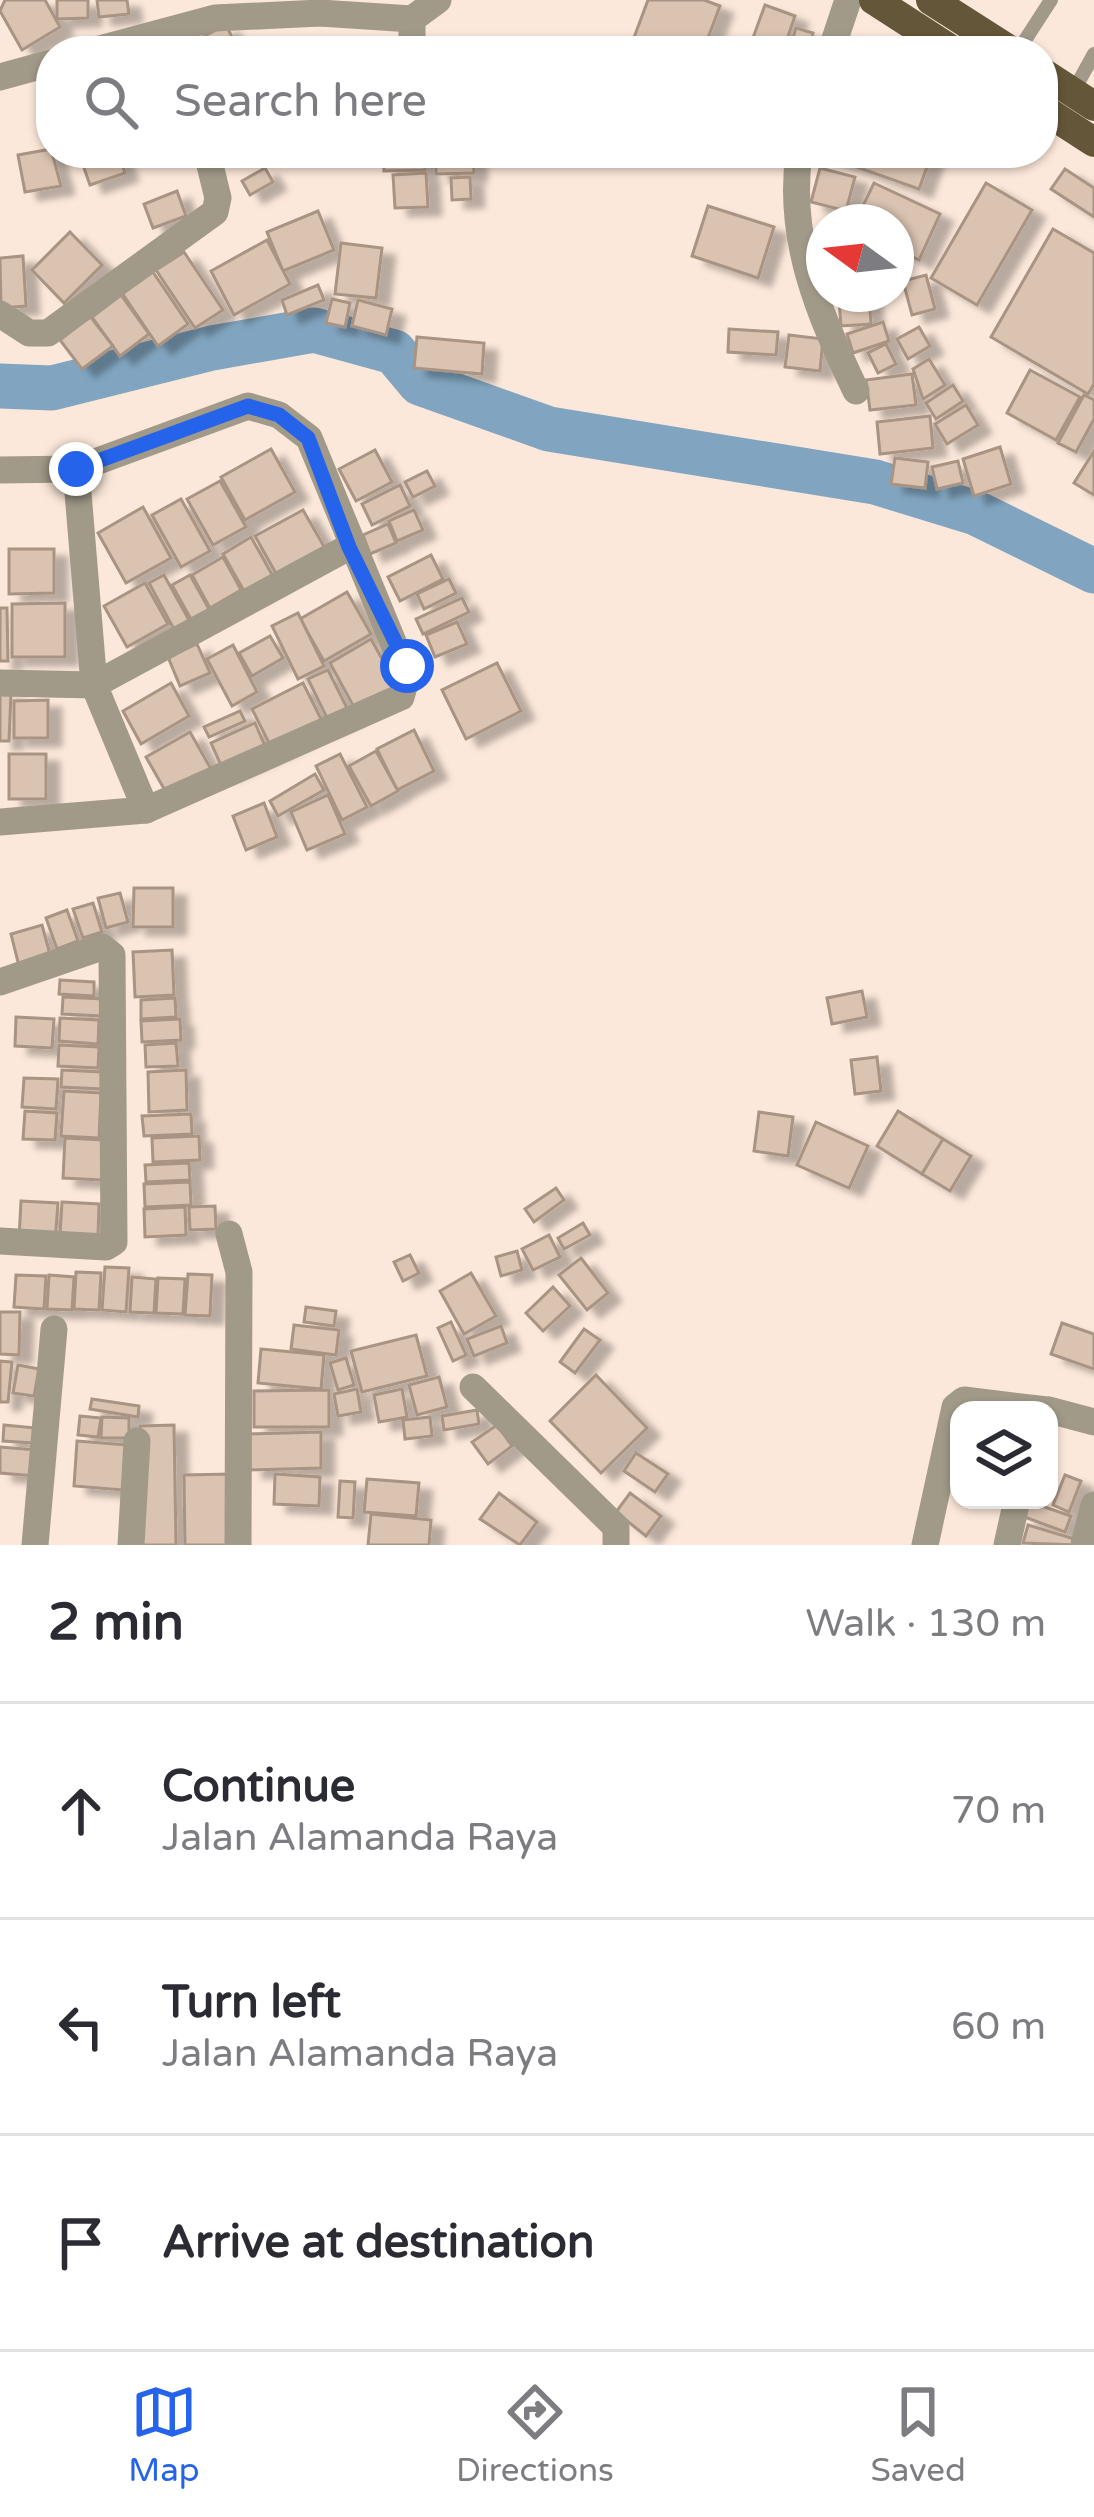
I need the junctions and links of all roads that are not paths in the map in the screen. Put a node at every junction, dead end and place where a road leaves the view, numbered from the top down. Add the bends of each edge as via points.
1 (438, 0) edge
2 (848, 0) edge
3 (874, 0) edge
4 (931, 0) edge
5 (1044, 3) edge
6 (412, 19) junction
7 (184, 36) edge
8 (412, 36) edge
9 (836, 36) edge
10 (930, 36) edge
11 (990, 36) edge
12 (1023, 36) edge
13 (1094, 54) edge
14 (36, 67) edge
15 (0, 77) edge
16 (1083, 99) edge
17 (1058, 119) edge
18 (1094, 142) edge
19 (211, 168) edge
20 (797, 168) edge
21 (0, 314) edge
22 (856, 391) dead end
23 (76, 469) junction
24 (0, 470) edge
25 (349, 547) junction
26 (0, 683) edge
27 (94, 685) junction
28 (146, 810) junction
29 (0, 822) edge
30 (0, 982) edge
31 (229, 1234) dead end
32 (0, 1240) edge
33 (54, 1329) dead end
34 (472, 1388) dead end
35 (1058, 1413) edge
36 (1094, 1422) edge
37 (950, 1430) edge
38 (136, 1441) dead end
39 (1094, 1505) edge
40 (1015, 1509) edge
41 (35, 1545) edge
42 (130, 1545) edge
43 (238, 1545) edge
44 (616, 1545) edge
45 (925, 1545) edge
46 (1007, 1545) edge
47 (1084, 1545) edge

1 - 6 street
2 - 9 street
3 - 10 main road
4 - 11 main road
5 - 12 lane
6 - 7 street via 215,18
6 - 8 street
13 - 16 lane
14 - 15 street
17 - 18 main road
19 - 21 street via 215,212 48,333 29,333
20 - 22 street via 798,240
23 - 24 street
23 - 25 street via 248,406 279,415 308,438
23 - 27 street
25 - 27 street
25 - 28 street via 407,666 400,697
26 - 27 street
27 - 28 street
28 - 29 street
30 - 32 street via 102,947 112,955 114,1242
31 - 43 street via 238,1272
33 - 41 street
34 - 44 street via 616,1527
35 - 36 street
37 - 45 street
38 - 42 street
39 - 47 street
40 - 46 street

